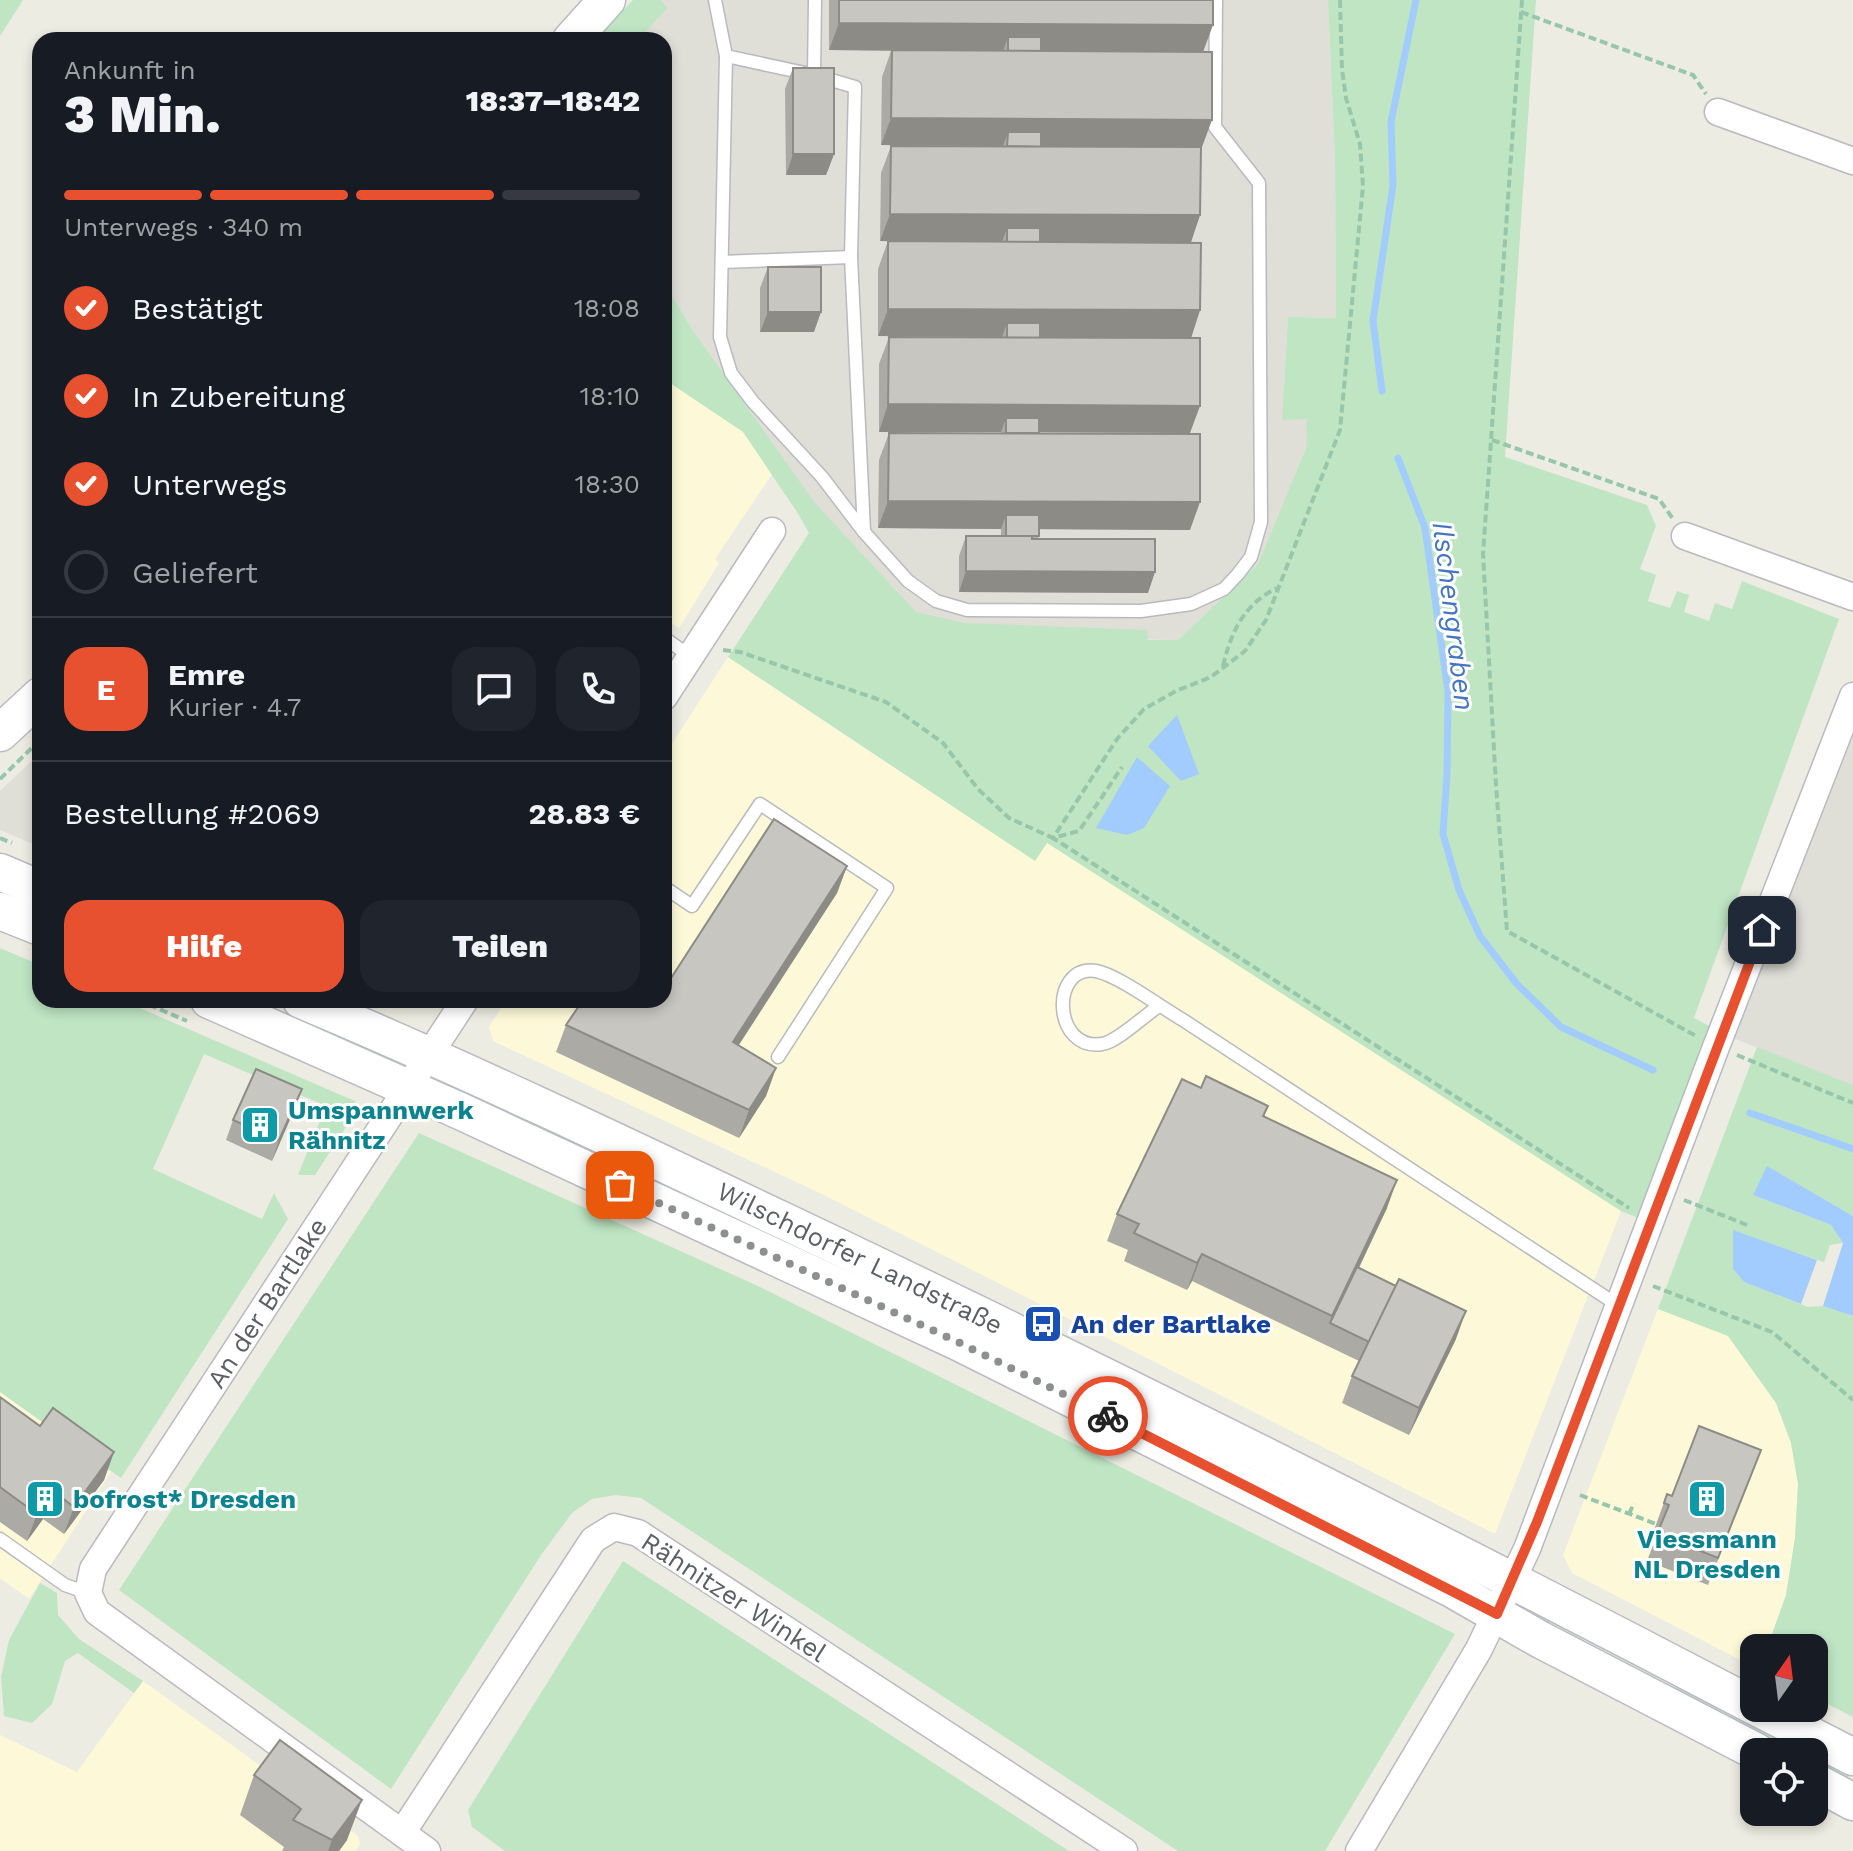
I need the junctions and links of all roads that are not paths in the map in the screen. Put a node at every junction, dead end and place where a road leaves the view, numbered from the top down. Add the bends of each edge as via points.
1 (607, 0) edge
2 (715, 0) edge
3 (815, 0) edge
4 (1216, 0) edge
5 (578, 32) edge
6 (726, 56) junction
7 (814, 75) junction
8 (1718, 112) road end
9 (1853, 161) edge
10 (851, 257) junction
11 (722, 262) junction
12 (772, 531) dead end
13 (864, 532) junction
14 (1685, 536) road end
15 (1853, 597) edge
16 (672, 642) edge
17 (694, 652) junction
18 (672, 685) edge
19 (1853, 696) edge
20 (32, 703) edge
21 (0, 733) edge
22 (0, 872) edge
23 (32, 886) edge
24 (672, 892) edge
25 (0, 911) edge
26 (32, 924) edge
27 (1159, 1006) junction
28 (320, 1008) edge
29 (460, 1008) edge
30 (202, 1012) edge
31 (429, 1055) junction
32 (778, 1057) dead end
33 (408, 1088) junction
34 (1620, 1306) junction
35 (0, 1539) edge
36 (1513, 1580) junction
37 (92, 1603) junction
38 (1497, 1614) junction
39 (1740, 1699) edge
40 (1785, 1722) edge
41 (1740, 1743) edge
42 (1853, 1757) edge
43 (1828, 1789) edge
44 (1853, 1802) edge
45 (402, 1833) junction
46 (427, 1851) edge
47 (1124, 1851) edge
48 (1359, 1851) edge

1 - 5 main road
2 - 6 lane
3 - 7 lane
4 - 13 lane via 1215,127 1259,183 1261,522 1251,557 1224,589 1191,604 1141,611 967,610 936,601 908,581
6 - 7 lane
6 - 11 lane
7 - 10 lane via 855,87
8 - 9 street
10 - 11 lane
10 - 13 lane
11 - 13 lane via 720,337 731,373
12 - 17 street
14 - 15 street
16 - 17 lane
17 - 18 street
19 - 34 street
20 - 21 main road
22 - 23 main road
24 - 32 lane via 692,906 760,804 887,888
25 - 26 main road
27 - 27 lane via 1104,1044 1087,1043 1064,1020 1061,998 1081,972 1096,971
27 - 34 lane
28 - 31 main road, Wilschdorfer Landstraße
29 - 31 street, An der Bartlake
30 - 33 main road, Wilschdorfer Landstraße
31 - 33 street, An der Bartlake
31 - 36 main road, Wilschdorfer Landstraße via 973,1311
33 - 37 street, An der Bartlake via 93,1569
33 - 38 main road, Wilschdorfer Landstraße via 958,1342
34 - 36 street
35 - 37 lane
36 - 38 street
36 - 39 main road, Wilschdorfer Landstraße
37 - 45 street
38 - 41 main road, Wilschdorfer Landstraße
38 - 48 street
40 - 42 main road, Wilschdorfer Landstraße
43 - 44 main road
45 - 46 street
45 - 47 street, Rähnitzer Winkel via 593,1540 614,1527 638,1533

